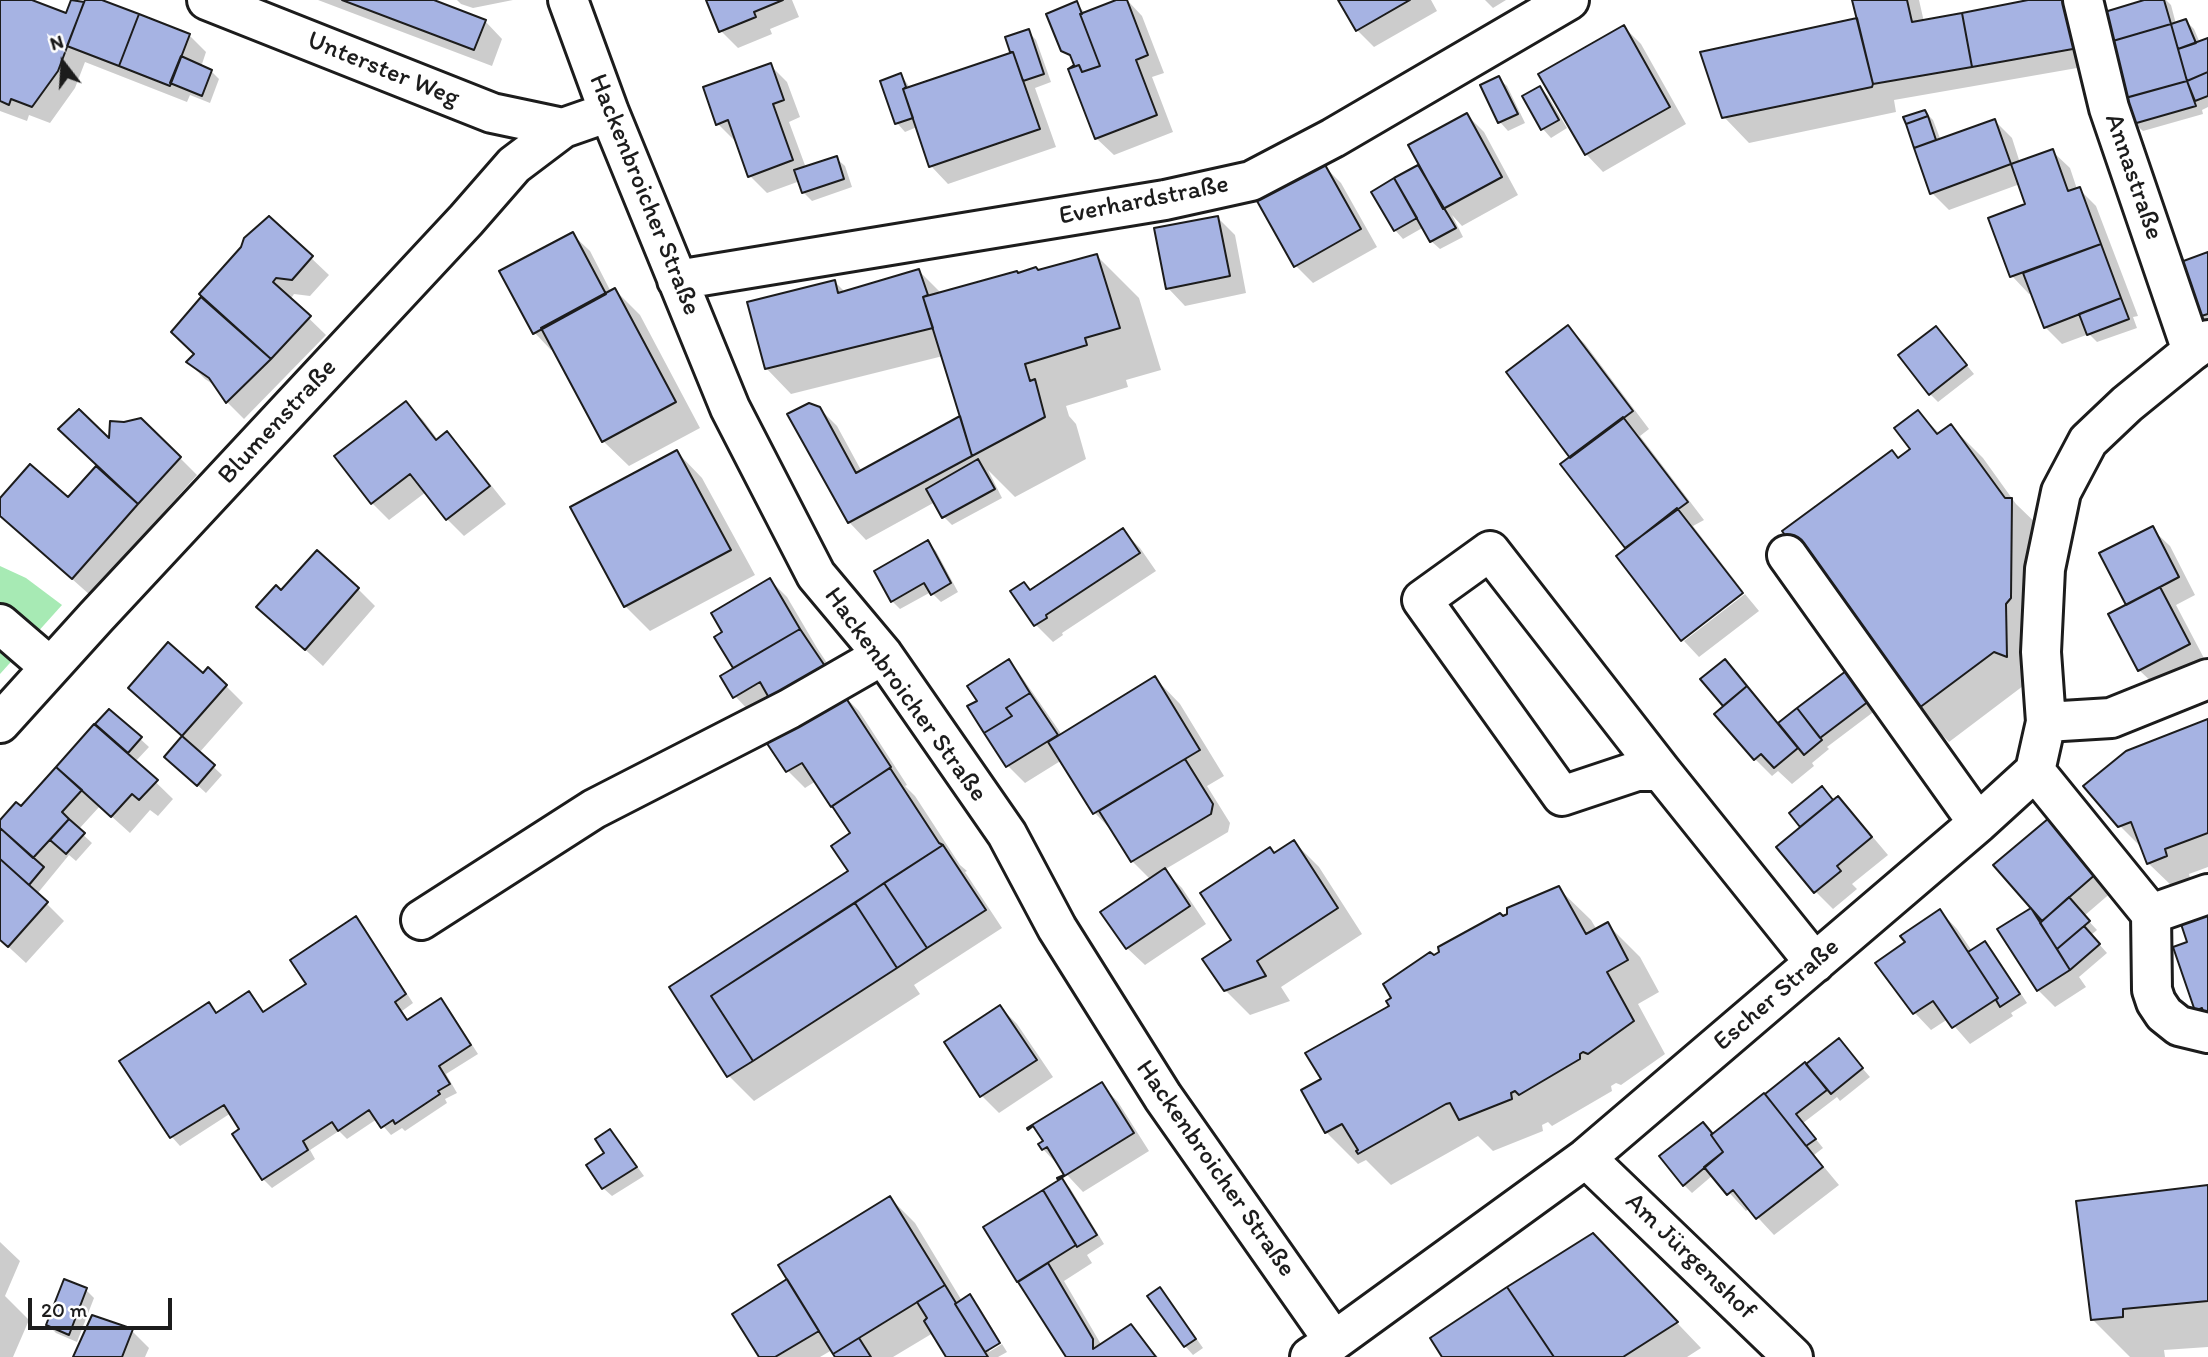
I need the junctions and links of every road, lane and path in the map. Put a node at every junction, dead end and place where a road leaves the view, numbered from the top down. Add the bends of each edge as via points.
1 (207, 0) edge
2 (568, 0) edge
3 (1569, 0) edge
4 (2083, 0) edge
5 (609, 112) junction
6 (563, 128) junction
7 (677, 279) junction
8 (2200, 346) edge
9 (1787, 555) dead end
10 (0, 624) edge
11 (883, 655) junction
12 (50, 667) junction
13 (2208, 679) edge
14 (2046, 722) junction
15 (0, 723) edge
16 (1661, 771) junction
17 (2035, 771) junction
18 (1978, 823) junction
19 (2208, 894) edge
20 (2151, 914) junction
21 (421, 920) dead end
22 (1815, 963) junction
23 (2208, 1033) edge
24 (1586, 1158) junction
25 (1322, 1349) edge
26 (1793, 1357) edge

1 - 6 street, Unterster Weg via 492,113
2 - 5 street, Hackenbroicher Straße
3 - 7 street, Everhardstraße via 1334,138 1251,181 1165,200
4 - 8 street, Annastraße via 2109,108
5 - 6 street
5 - 7 street, Hackenbroicher Straße
6 - 12 street, Blumenstraße via 514,165
7 - 11 street, Hackenbroicher Straße via 730,408 816,575
8 - 14 street via 2088,441 2061,492 2045,569 2041,652
9 - 18 street
10 - 12 street
11 - 21 street via 789,709 594,808
11 - 25 street, Hackenbroicher Straße via 1007,834 1057,928
12 - 15 street, Blumenstraße
13 - 14 street via 2111,718
14 - 17 street
16 - 16 street via 1637,771 1562,796 1422,600 1490,551
16 - 22 street
17 - 18 street, Escher Straße
17 - 20 street
18 - 22 street, Escher Straße
19 - 20 street
20 - 23 street via 2152,990 2157,1002 2179,1026
22 - 24 street, Escher Straße
24 - 25 street, Escher Straße
24 - 26 street, Am Jürgenshof

